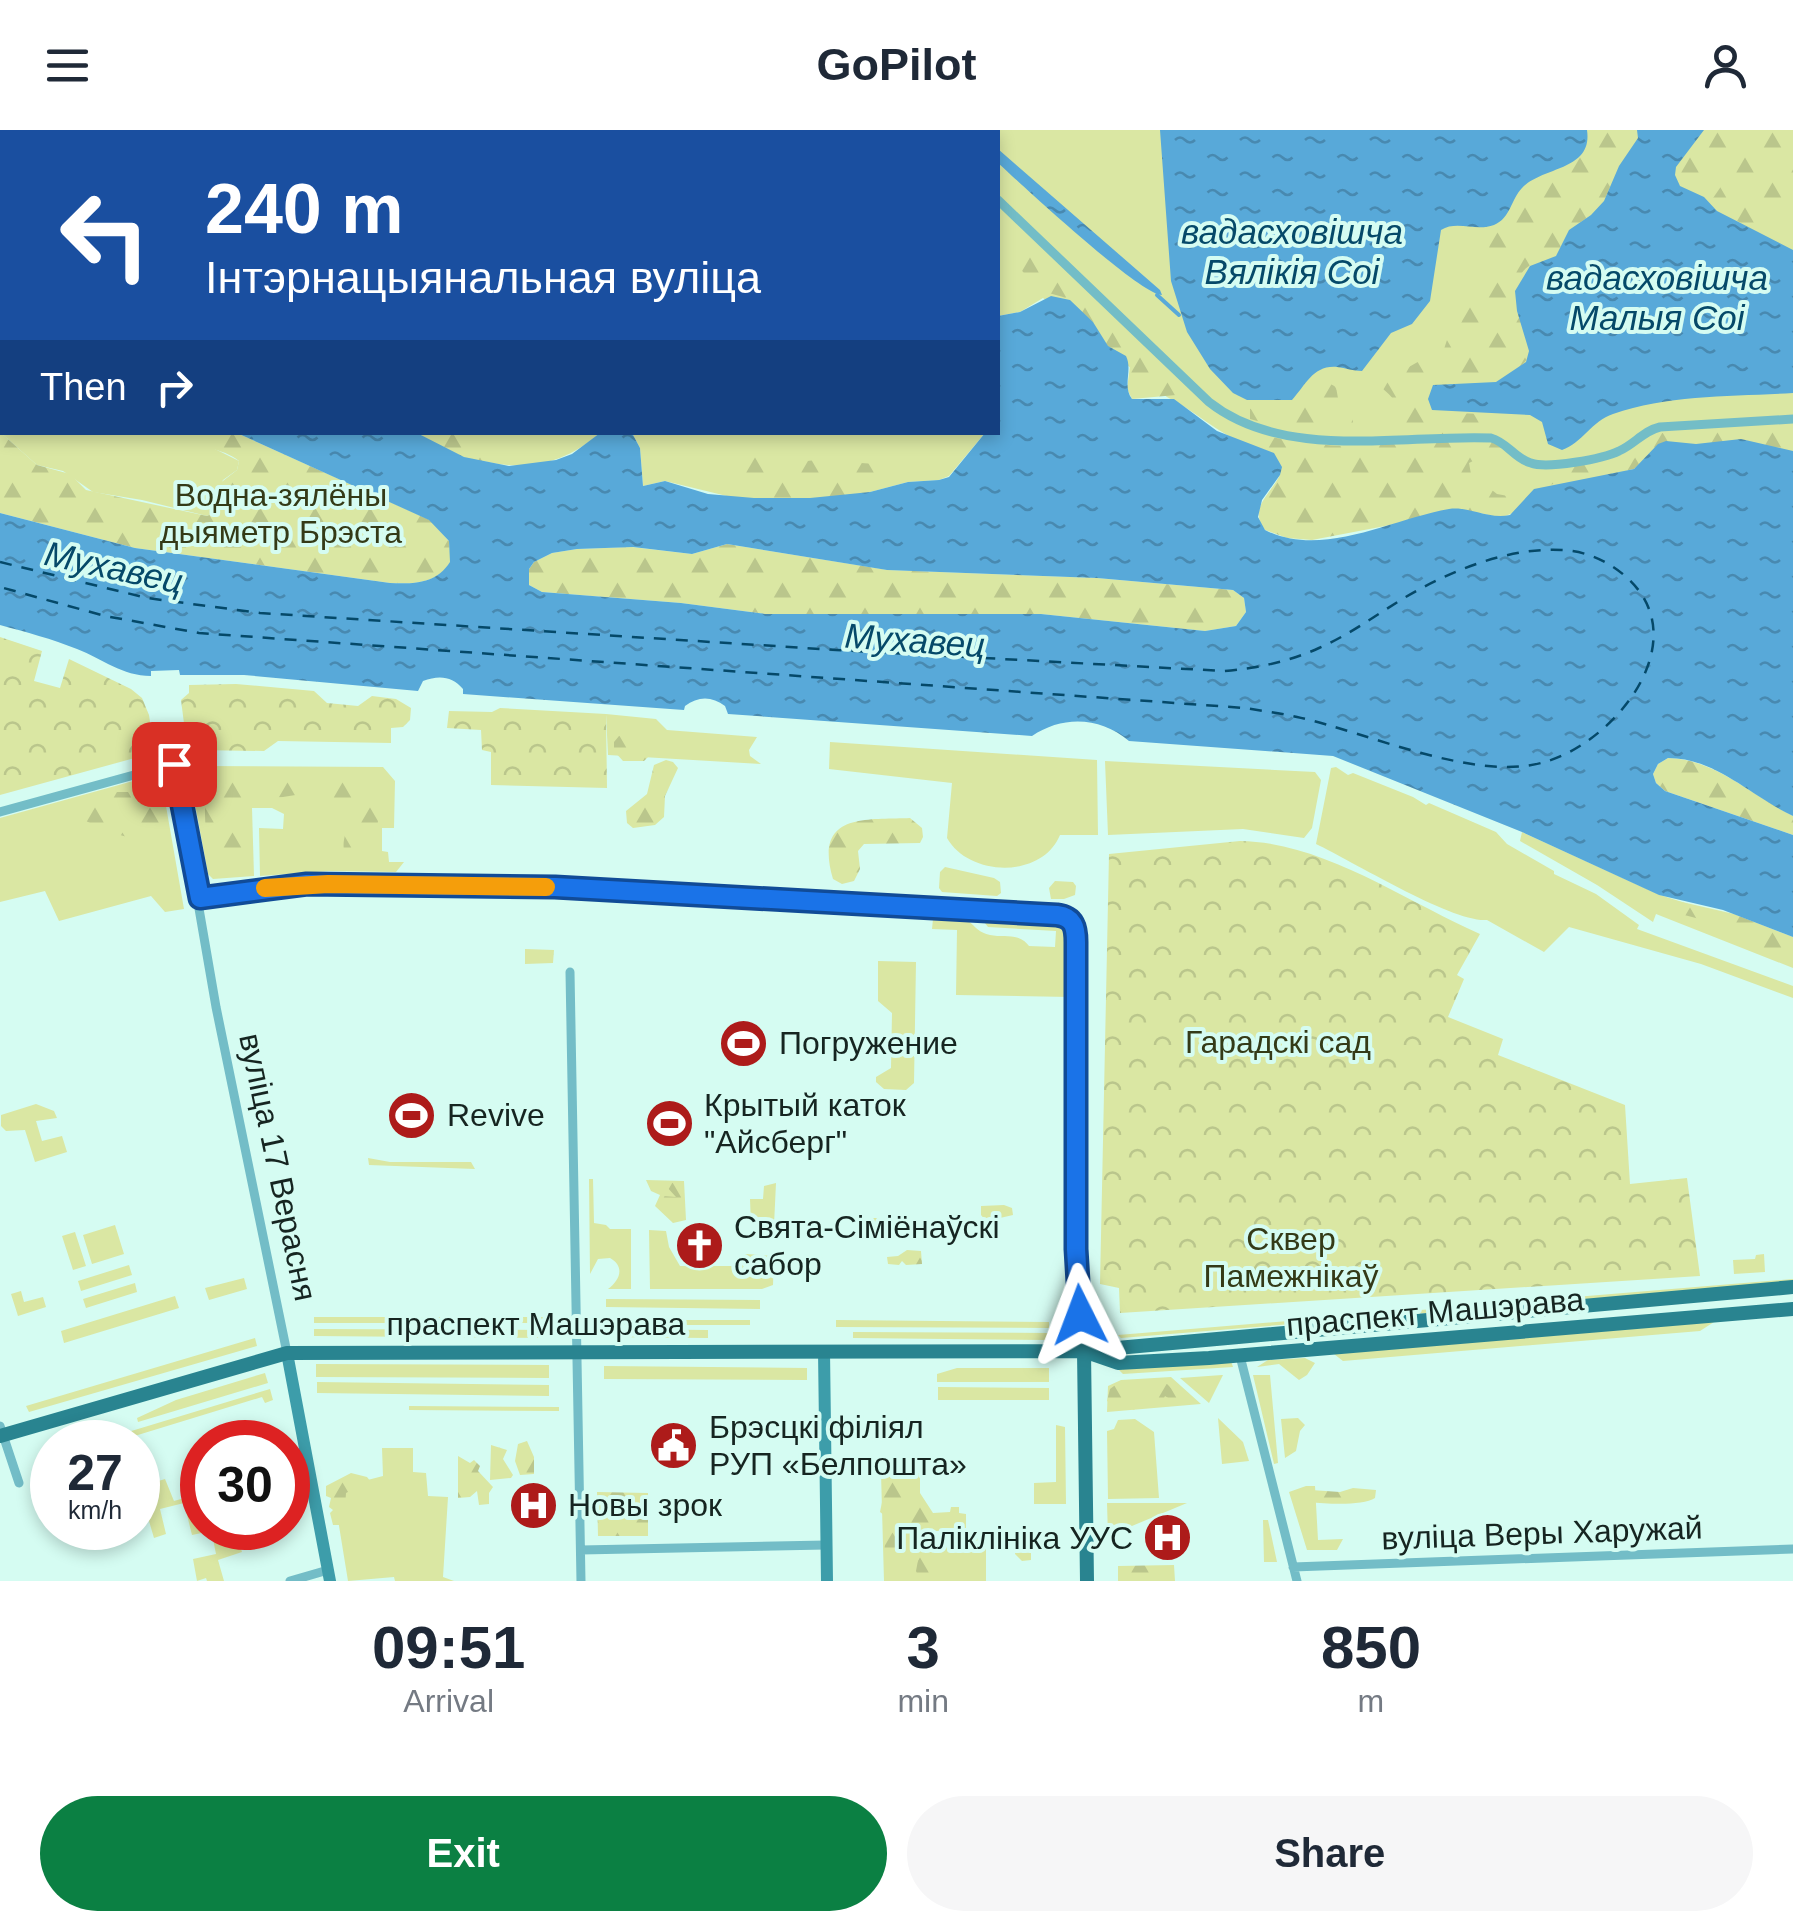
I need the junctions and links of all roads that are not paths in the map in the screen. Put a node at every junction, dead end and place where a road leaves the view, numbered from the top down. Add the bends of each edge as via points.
1 (1000, 202) edge
2 (1793, 419) edge
3 (0, 812) edge
4 (200, 898) junction
5 (570, 972) dead end
6 (1793, 1287) edge
7 (1793, 1309) edge
8 (1492, 1316) junction
9 (1490, 1335) junction
10 (1208, 1342) junction
11 (578, 1351) junction
12 (824, 1351) junction
13 (1084, 1351) junction
14 (287, 1353) junction
15 (1240, 1356) junction
16 (1209, 1358) junction
17 (1, 1432) edge
18 (19, 1483) dead end
19 (826, 1545) junction
20 (1793, 1549) edge
21 (581, 1550) junction
22 (1293, 1567) junction
23 (329, 1575) edge
24 (290, 1581) edge
25 (581, 1581) edge
26 (826, 1581) edge
27 (1087, 1581) edge
28 (1297, 1581) edge

1 - 2 street via 1210,402 1262,429 1367,441 1491,438 1538,465 1617,452 1660,427
3 - 4 street, вуліца 17 Верасня via 174,764
4 - 13 street via 307,884 555,887 1057,915 1073,922 1076,1249
4 - 14 street, вуліца 17 Верасня
5 - 11 street
6 - 8 main road, праспект Машэрава
7 - 9 main road, праспект Машэрава
8 - 9 main road via 1498,1326
8 - 10 main road, праспект Машэрава
9 - 15 main road, праспект Машэрава
10 - 13 main road, праспект Машэрава
10 - 16 main road
11 - 12 main road, праспект Машэрава
11 - 14 main road, праспект Машэрава
11 - 21 street
12 - 13 main road, праспект Машэрава
12 - 19 main road
13 - 16 main road, праспект Машэрава via 1118,1363
13 - 27 main road
14 - 17 main road, праспект Машэрава
14 - 23 main road, вуліца 17 Верасня
15 - 16 main road, праспект Машэрава
15 - 22 street
17 - 18 street
19 - 21 street
19 - 26 main road
20 - 22 street, вуліца Веры Харужай
21 - 25 street
22 - 28 street
23 - 24 street

